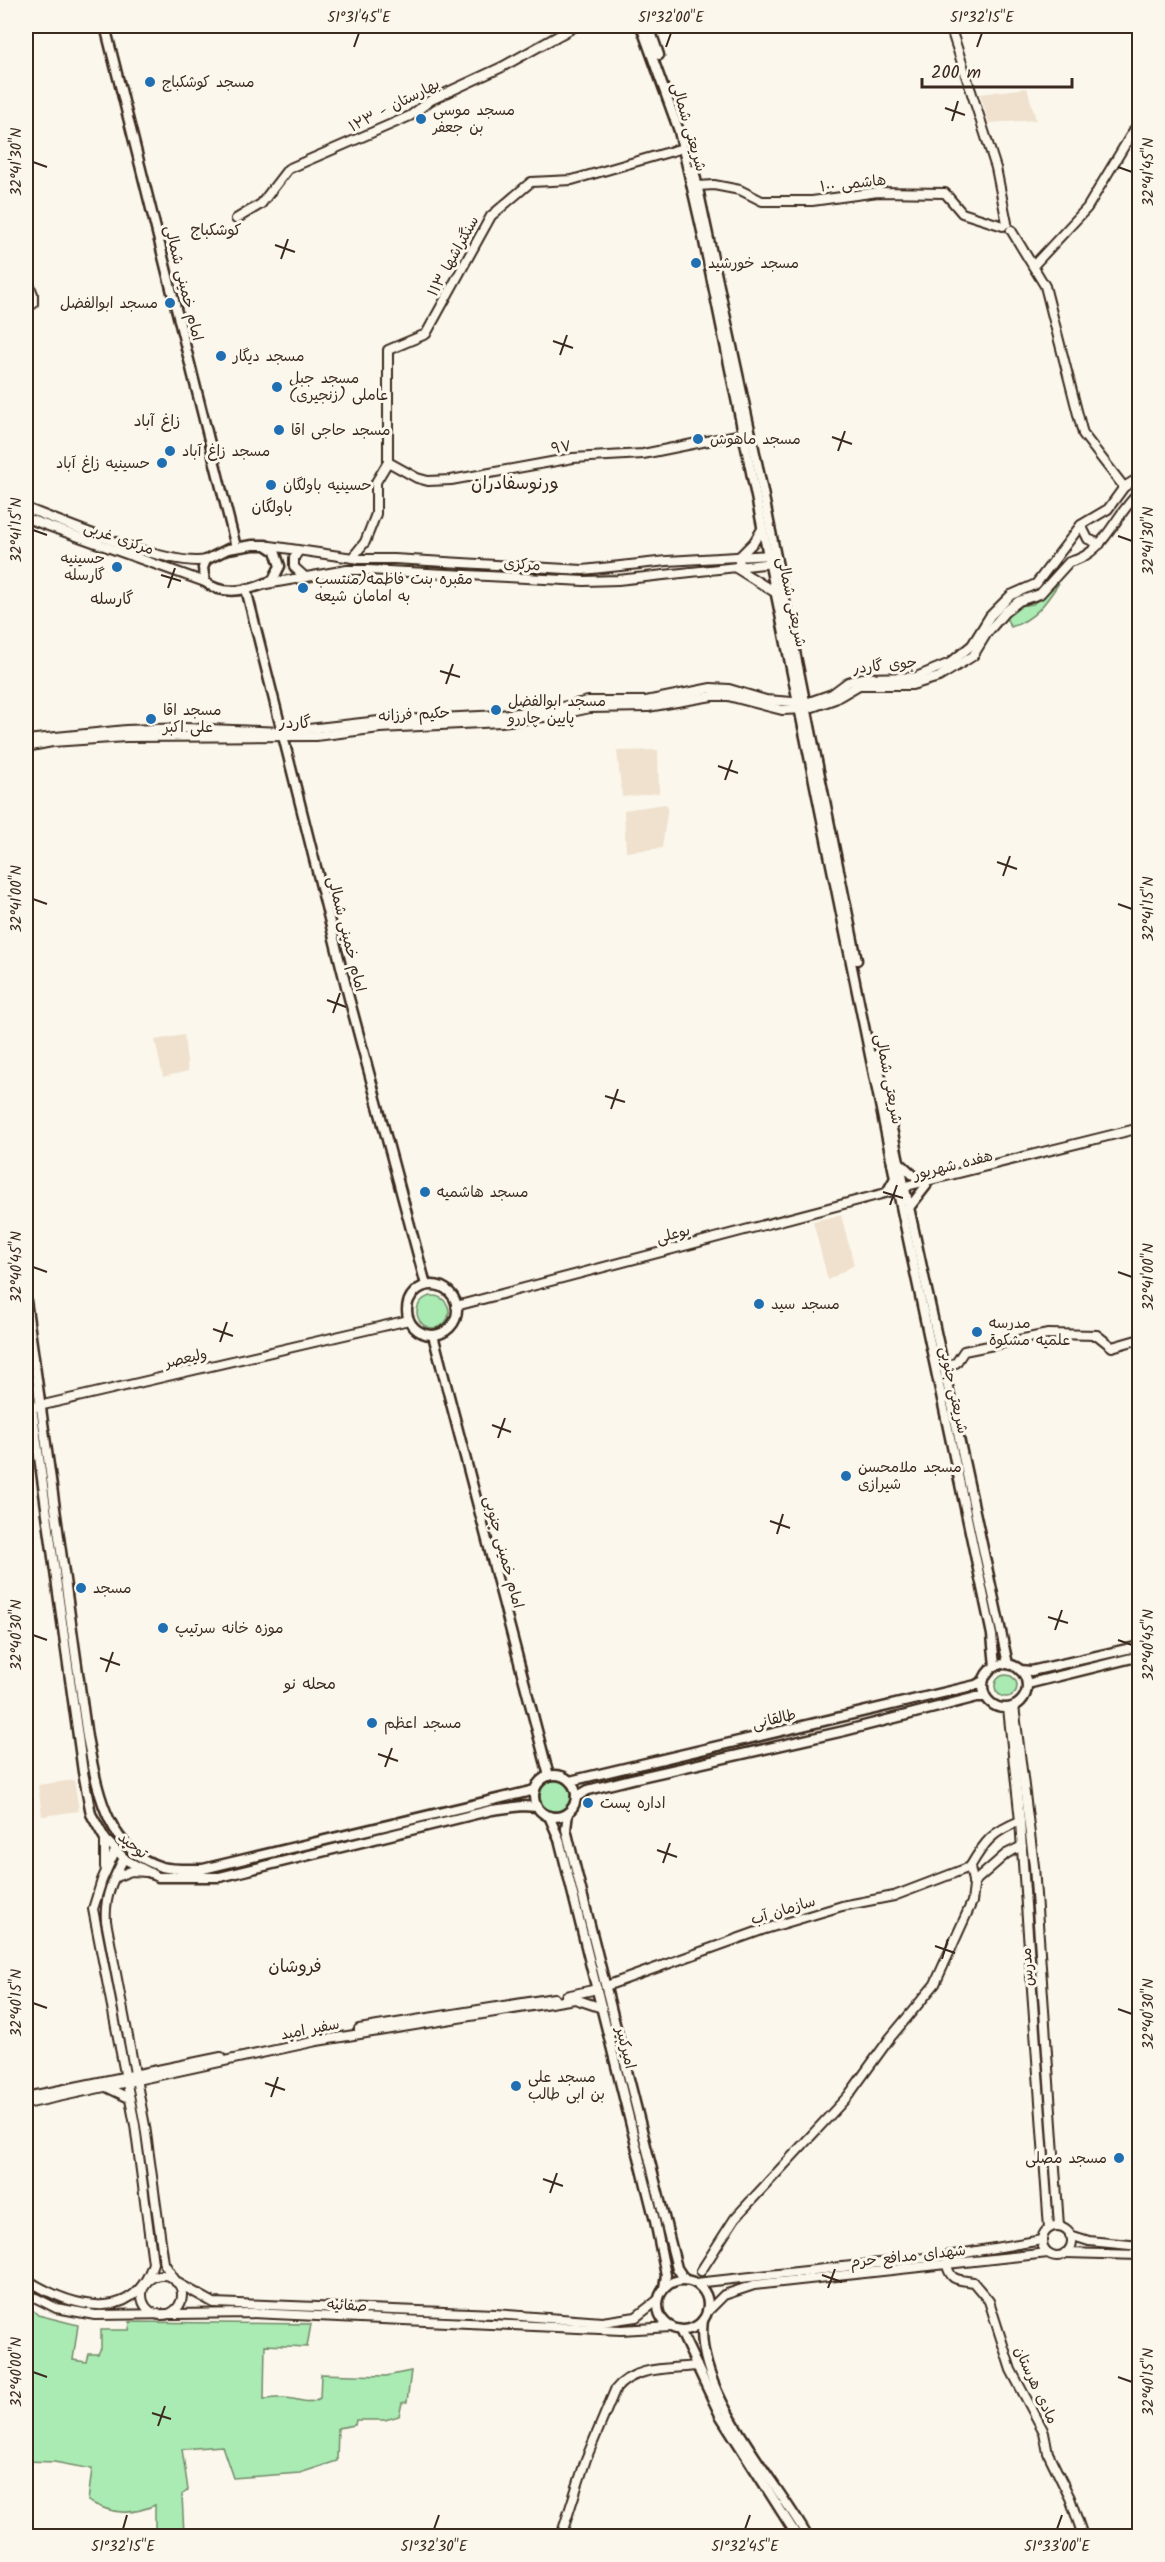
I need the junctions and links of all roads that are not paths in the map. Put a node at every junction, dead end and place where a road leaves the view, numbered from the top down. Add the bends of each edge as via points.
1 (105, 26) edge
2 (576, 26) edge
3 (641, 26) edge
4 (649, 26) edge
5 (950, 26) edge
6 (1140, 120) edge
7 (683, 148) junction
8 (698, 186) junction
9 (236, 219) dead end
10 (1007, 226) junction
11 (704, 227) junction
12 (1034, 266) junction
13 (26, 277) edge
14 (33, 304) dead end
15 (742, 434) junction
16 (388, 462) junction
17 (1140, 477) edge
18 (1124, 487) junction
19 (1140, 492) edge
20 (26, 508) edge
21 (26, 518) edge
22 (1081, 525) junction
23 (762, 529) junction
24 (365, 542) junction
25 (1100, 544) junction
26 (266, 545) junction
27 (236, 548) junction
28 (1062, 550) junction
29 (298, 552) junction
30 (738, 557) junction
31 (352, 558) junction
32 (773, 559) junction
33 (206, 560) junction
34 (372, 560) junction
35 (408, 561) junction
36 (191, 562) junction
37 (1069, 562) junction
38 (736, 568) junction
39 (405, 573) junction
40 (188, 576) junction
41 (306, 577) junction
42 (205, 582) junction
43 (265, 584) junction
44 (246, 589) junction
45 (776, 592) junction
46 (833, 697) junction
47 (804, 706) junction
48 (284, 735) junction
49 (26, 740) edge
50 (26, 747) edge
51 (1140, 1128) edge
52 (1140, 1133) edge
53 (899, 1161) junction
54 (895, 1178) junction
55 (925, 1184) junction
56 (901, 1189) junction
57 (887, 1192) junction
58 (908, 1209) junction
59 (426, 1286) junction
60 (26, 1301) edge
61 (456, 1305) junction
62 (409, 1320) junction
63 (433, 1335) junction
64 (1140, 1339) edge
65 (26, 1364) edge
66 (942, 1366) junction
67 (28, 1384) junction
68 (26, 1395) edge
69 (33, 1407) edge
70 (34, 1417) edge
71 (26, 1428) edge
72 (37, 1439) junction
73 (1140, 1646) edge
74 (1140, 1656) edge
75 (73, 1662) junction
76 (1008, 1664) junction
77 (995, 1666) junction
78 (1020, 1670) junction
79 (1032, 1671) junction
80 (983, 1681) junction
81 (1030, 1684) junction
82 (985, 1697) junction
83 (1011, 1707) junction
84 (549, 1776) junction
85 (586, 1778) junction
86 (570, 1781) junction
87 (535, 1790) junction
88 (588, 1790) junction
89 (521, 1794) junction
90 (576, 1797) junction
91 (522, 1806) junction
92 (537, 1807) junction
93 (568, 1813) junction
94 (549, 1816) junction
95 (1020, 1821) junction
96 (566, 1828) junction
97 (556, 1831) junction
98 (105, 1839) junction
99 (321, 1841) junction
100 (1022, 1846) junction
101 (115, 1851) junction
102 (323, 1851) junction
103 (124, 1858) junction
104 (970, 1866) junction
105 (105, 1872) junction
106 (146, 1872) junction
107 (114, 1878) junction
108 (973, 1883) junction
109 (1042, 1981) junction
110 (1032, 1983) junction
111 (601, 1988) junction
112 (602, 2008) junction
113 (129, 2042) junction
114 (120, 2045) junction
115 (134, 2078) junction
116 (150, 2078) junction
117 (124, 2080) junction
118 (103, 2086) junction
119 (26, 2097) edge
120 (138, 2097) junction
121 (128, 2099) junction
122 (26, 2104) edge
123 (651, 2185) junction
124 (1059, 2226) junction
125 (1049, 2228) junction
126 (1071, 2235) junction
127 (1042, 2240) junction
128 (1140, 2246) edge
129 (1048, 2253) junction
130 (1065, 2253) junction
131 (1140, 2255) edge
132 (153, 2263) junction
133 (164, 2263) junction
134 (947, 2265) junction
135 (701, 2271) dead end
136 (26, 2278) edge
137 (684, 2280) junction
138 (147, 2282) junction
139 (176, 2282) junction
140 (754, 2282) junction
141 (696, 2283) junction
142 (664, 2288) junction
143 (26, 2293) edge
144 (658, 2300) junction
145 (162, 2315) junction
146 (705, 2316) junction
147 (676, 2328) junction
148 (698, 2366) junction
149 (763, 2475) junction
150 (561, 2536) edge
151 (797, 2536) edge
152 (807, 2536) edge
153 (1083, 2536) edge

1 - 27 main road, امام خمینی شمالی
2 - 9 street, بهارستان - ۱۲۳ via 432,100 410,116 288,169 261,204
3 - 7 main road, شریعتی شمالی
4 - 8 main road, شریعتی شمالی
5 - 10 street via 996,168
6 - 12 street via 1087,208
7 - 11 main road, شریعتی شمالی
7 - 16 street, سنگتراشها ۱۱۳ via 572,180 531,182 491,216 426,334 388,350
8 - 10 street, هاشمی ۱۰۰ via 740,190 762,201 812,201 878,192 945,193 962,213
8 - 11 main road, شریعتی شمالی
10 - 12 street
11 - 15 main road, شریعتی شمالی
11 - 32 main road, شریعتی شمالی
12 - 18 street via 1045,286 1083,434
13 - 14 street
15 - 16 street, ۹۷ via 643,454 573,458 451,480 417,478
15 - 23 main road, شریعتی شمالی
16 - 24 street via 376,482 377,507
17 - 18 street, جوی گاردر
18 - 22 street, جوی گاردر via 1108,509
19 - 25 street, جوی گاردر
20 - 36 street, مرکزی غربی via 114,541
21 - 40 street, مرکزی غربی
22 - 25 street via 1088,538
22 - 28 street, جوی گاردر
23 - 30 street
23 - 32 main road, شریعتی شمالی
24 - 31 street
24 - 34 street
25 - 37 street, جوی گاردر
26 - 27 main road
26 - 29 street, مرکزی
26 - 43 main road via 275,551 280,566 276,577
27 - 33 main road
28 - 37 street via 1069,554
28 - 46 street, جوی گاردر via 1036,585 1011,595 990,616 972,645 950,663 909,678 861,678 848,682
29 - 31 street, مرکزی
29 - 41 street via 294,567
30 - 32 street, مرکزی
30 - 35 street, مرکزی via 583,570
30 - 38 street via 740,563
31 - 34 street, مرکزی
32 - 38 street, مرکزی
32 - 45 main road, شریعتی شمالی
32 - 47 main road, شریعتی شمالی
33 - 36 street, مرکزی غربی
33 - 42 main road
34 - 35 street, مرکزی
35 - 39 street
36 - 40 street via 195,569
37 - 46 street, جوی گاردر via 1040,594 1019,601 1005,612 973,656 959,665 927,682 859,685
38 - 39 street, مرکزی via 584,581
38 - 45 street
39 - 41 street, مرکزی via 347,570
40 - 42 street, مرکزی غربی
41 - 43 street, مرکزی
42 - 44 main road via 223,591
43 - 44 main road
44 - 48 main road, امام خمینی شمالی
45 - 47 main road, شریعتی شمالی
46 - 47 street, جوی گاردر
47 - 48 street, حکیم فرزانه via 711,688 619,704 588,701 553,713 379,721
47 - 53 main road, شریعتی شمالی
47 - 54 main road, شریعتی شمالی
48 - 49 street, حکیم فرزانه via 185,728
48 - 50 street, حکیم فرزانه via 126,737
48 - 59 main road, امام خمینی شمالی
51 - 55 street, هفده شهریور
52 - 55 street, هفده شهریور
53 - 55 main road
53 - 56 main road, شریعتی شمالی
54 - 56 main road, شریعتی شمالی
54 - 57 main road
55 - 56 street, هفده شهریور
55 - 58 main road
56 - 57 street, بوعلی
56 - 58 main road, شریعتی جنوبی
56 - 77 main road, شریعتی جنوبی via 992,1635
57 - 61 street, بوعلی
58 - 66 main road, شریعتی جنوبی
59 - 61 main road via 443,1288
59 - 62 main road via 410,1298
60 - 69 main road
61 - 63 main road via 451,1327
62 - 63 main road via 417,1331
62 - 69 street, ولیعصر
63 - 84 main road, امام خمینی جنوبی
64 - 66 street via 1112,1347 1097,1335 1048,1334 964,1351 956,1363
65 - 67 main road
66 - 76 main road, شریعتی جنوبی
67 - 68 main road
67 - 69 main road
69 - 70 main road, توحید
70 - 72 main road, توحید
70 - 75 main road, توحید
71 - 72 main road
72 - 75 main road, توحید
73 - 79 main road
74 - 81 main road
75 - 98 main road, توحید via 81,1758 92,1814
75 - 99 main road, توحید via 97,1790 118,1836 136,1853 161,1866 203,1869
76 - 77 main road
76 - 78 main road
77 - 80 main road
78 - 79 main road
78 - 81 main road
79 - 81 main road
80 - 82 main road
80 - 85 main road, طالقانی
81 - 83 main road via 1024,1697
82 - 83 main road via 995,1706
82 - 88 main road, طالقانی
83 - 95 street, مدرس
83 - 109 street, مدرس via 1034,1866
84 - 86 main road
84 - 87 main road
85 - 86 main road, طالقانی
85 - 88 main road via 583,1783
86 - 90 main road
87 - 89 main road, توحید
87 - 92 main road
88 - 90 main road, طالقانی
89 - 91 main road
89 - 99 main road, توحید
90 - 93 main road
91 - 92 main road, توحید
91 - 102 main road, توحید
92 - 94 main road
93 - 94 main road
93 - 96 main road, امیرکبیر
94 - 97 main road, امیرکبیر
95 - 100 street, مدرس
95 - 104 street via 986,1840
96 - 97 main road
96 - 111 main road, امیرکبیر
97 - 111 main road, امیرکبیر
98 - 101 main road, توحید
98 - 105 street
99 - 102 main road
100 - 108 street via 1006,1854
100 - 110 street, مدرس
101 - 103 main road, توحید
101 - 105 street
102 - 106 main road, توحید via 220,1877 158,1877
103 - 106 main road, توحید
103 - 107 street
104 - 108 street
104 - 111 street, سازمان آب via 894,1896 842,1906 762,1930
105 - 107 street via 112,1872
105 - 114 street via 93,1909
106 - 107 street via 131,1871
107 - 113 street via 106,1900 106,1921
108 - 135 street via 972,1902 935,1984 848,2096 735,2218
109 - 110 street
109 - 124 street, مدرس
110 - 125 street, مدرس
111 - 112 main road, امیرکبیر
111 - 115 street, سفیر امید via 329,2034
111 - 123 main road, امیرکبیر
112 - 116 street, سفیر امید via 586,2001 566,2001 317,2041
112 - 123 main road, امیرکبیر
113 - 114 street via 126,2048
113 - 115 street
114 - 117 street
115 - 116 street, سفیر امید
115 - 117 street, سفیر امید
115 - 120 street
116 - 120 street
117 - 118 street, سفیر امید
117 - 121 street
118 - 119 street, سفیر امید
118 - 121 street
118 - 122 street, سفیر امید
120 - 121 street via 133,2093
120 - 133 street
121 - 132 street via 142,2170
123 - 137 main road, امیرکبیر via 676,2268
123 - 142 main road, امیرکبیر via 666,2275
124 - 125 street
124 - 126 street
125 - 127 street
126 - 128 street via 1089,2241
126 - 130 street via 1071,2247
127 - 129 street
127 - 140 street, شهدای مدافع حرم
129 - 130 street
129 - 134 street, شهدای مدافع حرم
130 - 131 street
132 - 133 street via 157,2272 162,2272
132 - 138 street
133 - 139 street
134 - 140 street, شهدای مدافع حرم
134 - 153 street, مادی هرستان via 957,2281 973,2282 990,2301 1011,2370 1044,2432 1048,2453
136 - 138 street via 60,2299 97,2305 129,2298
137 - 141 main road
137 - 142 main road
138 - 139 street via 165,2276
138 - 145 street via 142,2300 150,2311
139 - 144 street, صفائیه via 214,2303 602,2322 636,2317
139 - 145 street via 181,2293 178,2306
140 - 141 street, شهدای مدافع حرم
140 - 146 street, شهدای مدافع حرم via 724,2295
141 - 146 main road via 706,2295
142 - 144 main road
143 - 145 street, صفائیه via 56,2308 78,2313
144 - 147 main road via 662,2318
145 - 147 street, صفائیه via 252,2313 621,2330
146 - 147 main road via 693,2328
146 - 149 main road via 701,2337 715,2383
147 - 148 main road
148 - 149 main road via 720,2415
148 - 150 street via 634,2374 622,2381 586,2459
149 - 151 main road
149 - 152 main road

